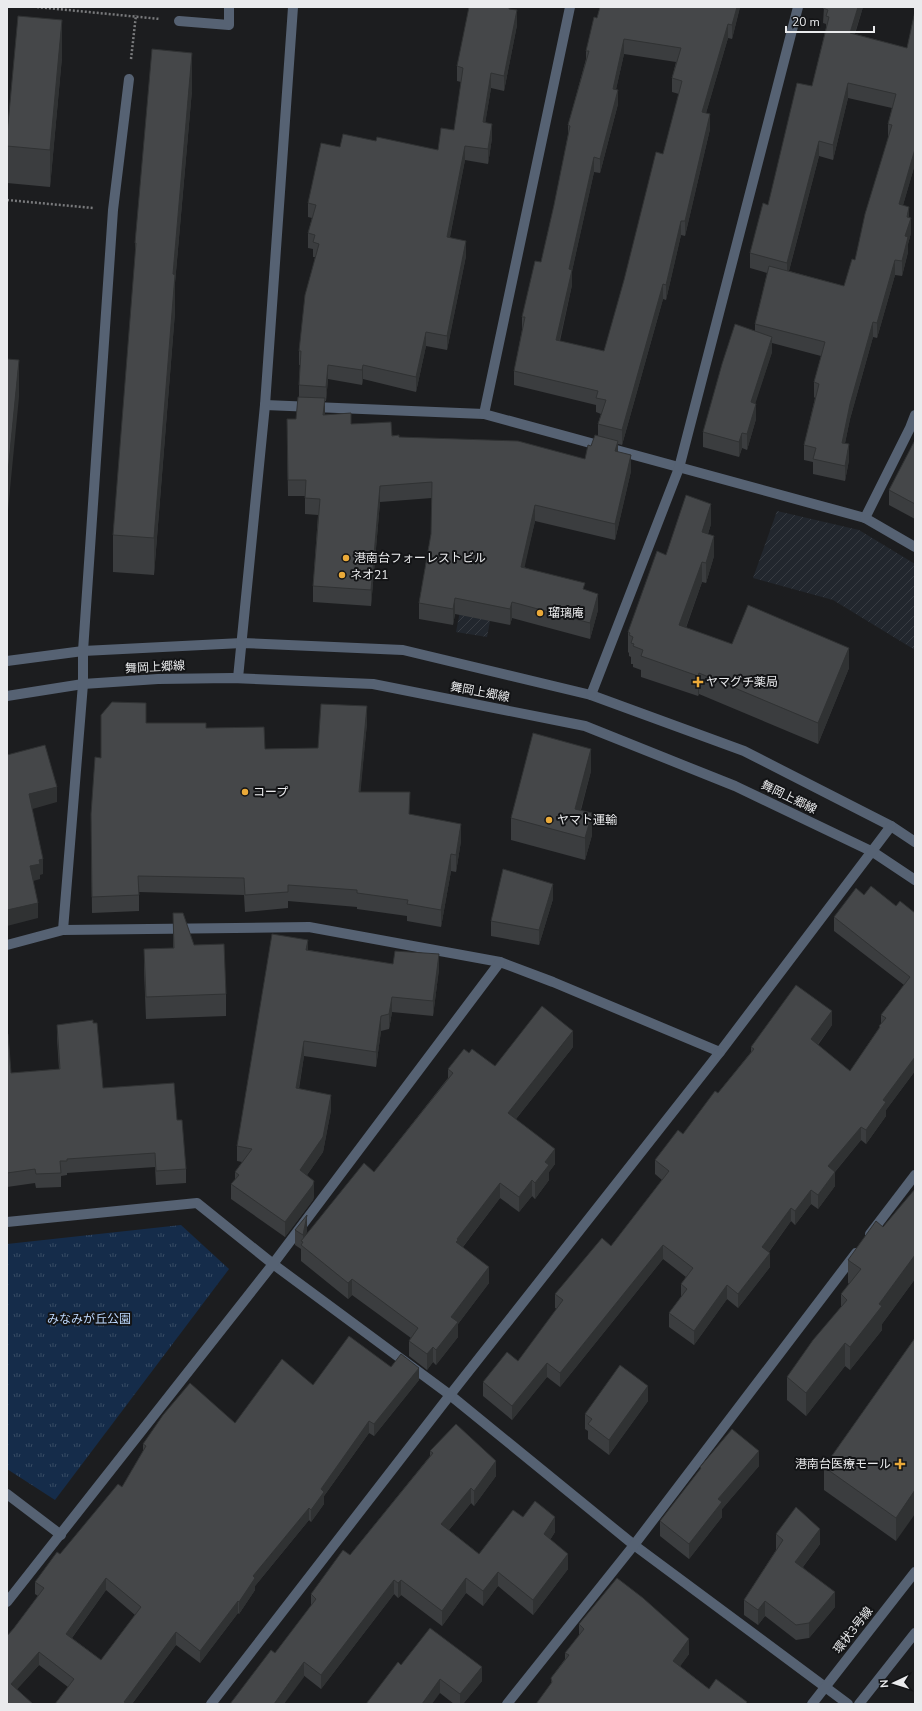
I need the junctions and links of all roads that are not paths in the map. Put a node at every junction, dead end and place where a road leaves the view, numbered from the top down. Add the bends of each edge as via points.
1 (229, 7) edge
2 (293, 7) edge
3 (570, 7) edge
4 (798, 7) edge
5 (179, 21) road end
6 (129, 79) road end
7 (265, 405) junction
8 (484, 414) junction
9 (915, 415) edge
10 (680, 468) junction
11 (865, 518) junction
12 (915, 547) edge
13 (242, 643) junction
14 (83, 651) junction
15 (7, 661) edge
16 (238, 678) junction
17 (83, 684) junction
18 (591, 695) junction
19 (7, 696) edge
20 (891, 826) junction
21 (915, 842) edge
22 (872, 852) junction
23 (915, 880) edge
24 (63, 930) junction
25 (7, 945) edge
26 (500, 962) junction
27 (720, 1052) junction
28 (915, 1175) edge
29 (7, 1222) edge
30 (273, 1264) junction
31 (450, 1395) junction
32 (7, 1494) edge
33 (60, 1535) junction
34 (634, 1545) junction
35 (915, 1572) edge
36 (7, 1602) edge
37 (915, 1633) edge
38 (825, 1687) junction
39 (210, 1704) edge
40 (507, 1704) edge
41 (812, 1704) edge
42 (848, 1704) edge
43 (859, 1704) edge

1 - 5 street via 229,25
2 - 7 street
3 - 8 street
4 - 10 street
6 - 14 street via 113,210
7 - 8 street
7 - 13 street
8 - 10 street
9 - 11 street
10 - 11 street
10 - 18 street
11 - 12 street
13 - 14 street, 舞岡上郷線
13 - 16 street
13 - 18 street, 舞岡上郷線 via 403,650
14 - 15 street, 舞岡上郷線
14 - 17 street
16 - 17 street, 舞岡上郷線 via 158,679
16 - 22 street, 舞岡上郷線 via 373,684 585,726 735,786
17 - 19 street, 舞岡上郷線
17 - 24 street
18 - 20 street, 舞岡上郷線 via 744,751
20 - 21 street, 舞岡上郷線
20 - 22 street
22 - 23 street, 舞岡上郷線
22 - 27 street
24 - 25 street
24 - 26 street via 309,927
26 - 27 street
26 - 30 street
27 - 31 street
28 - 34 street
29 - 30 street via 197,1203
30 - 31 street
30 - 33 street
31 - 34 street
31 - 39 street
32 - 33 street
33 - 36 street
34 - 38 street
34 - 40 street
35 - 38 street, 環状3号線
37 - 43 street
38 - 41 street, 環状3号線
38 - 42 street

